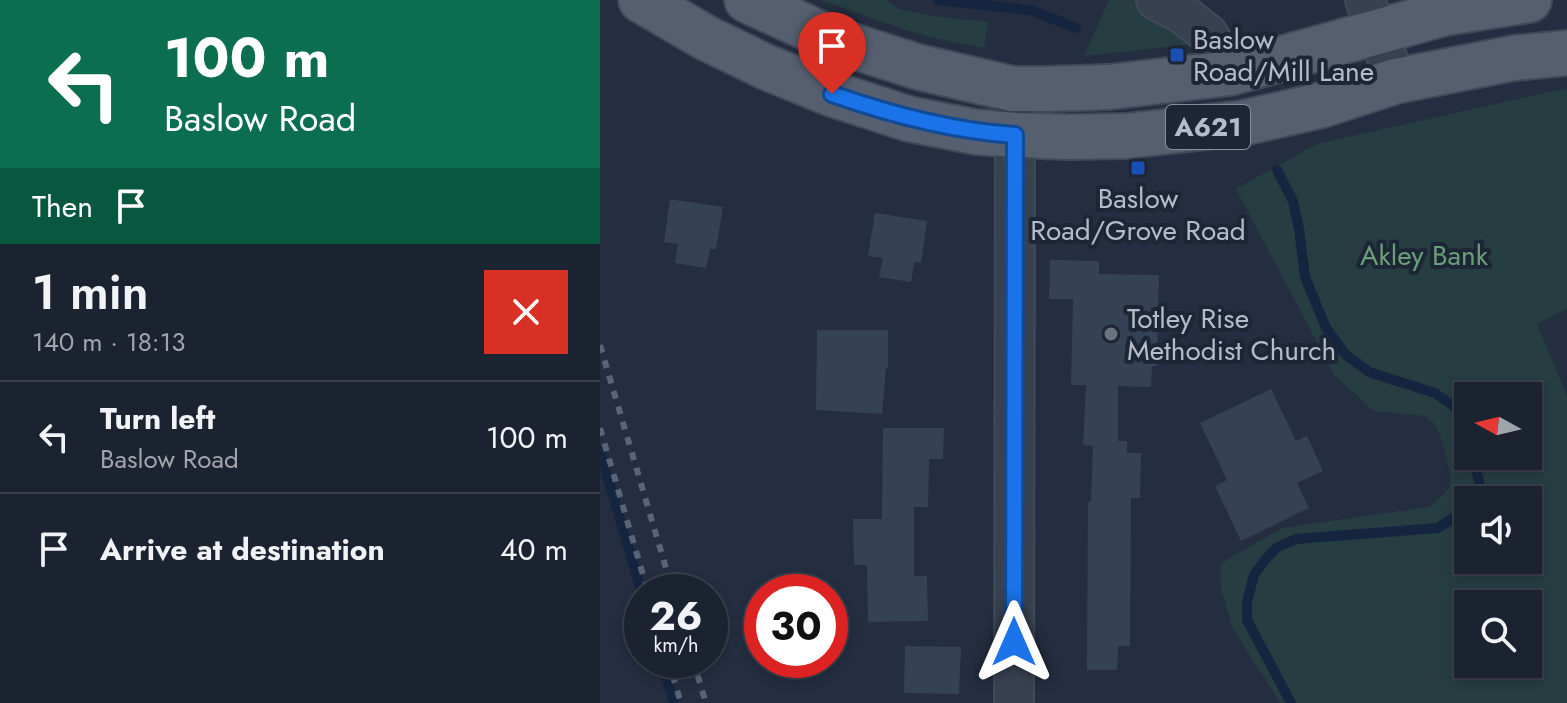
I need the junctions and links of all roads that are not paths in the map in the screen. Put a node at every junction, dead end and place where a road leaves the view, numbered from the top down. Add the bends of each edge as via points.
1 (641, 0) edge
2 (747, 0) edge
3 (1156, 0) edge
4 (1529, 0) edge
5 (1371, 16) edge
6 (1567, 53) edge
7 (1230, 73) junction
8 (1396, 81) junction
9 (1013, 89) junction
10 (1015, 135) junction
11 (1014, 703) edge

1 - 10 main road, A621 via 736,53 832,94 909,119
2 - 9 main road, A621 via 845,44
3 - 7 street via 1208,34
4 - 5 main road, A621 via 1445,13
5 - 7 main road, A621
5 - 8 street
6 - 8 main road, A621
7 - 9 main road, A621 via 1109,87
8 - 10 main road, A621 via 1243,123 1126,136
9 - 10 street
10 - 11 street

